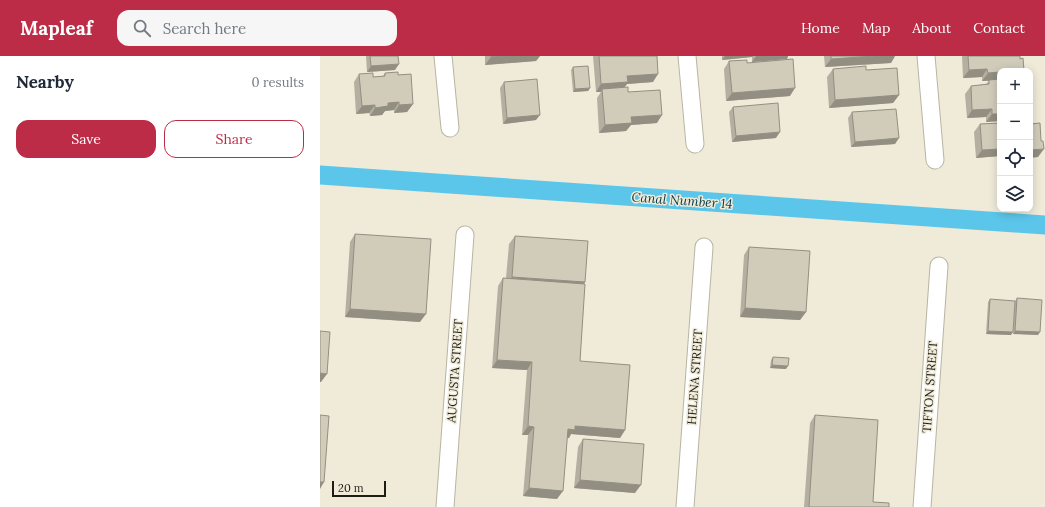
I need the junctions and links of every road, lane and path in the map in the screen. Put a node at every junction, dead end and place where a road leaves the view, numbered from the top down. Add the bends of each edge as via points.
1 (444, 56) edge
2 (687, 56) edge
3 (926, 56) edge
4 (450, 128) dead end
5 (695, 144) dead end
6 (935, 160) dead end
7 (465, 235) dead end
8 (704, 247) dead end
9 (939, 266) dead end
10 (445, 507) edge
11 (685, 507) edge
12 (922, 507) edge

1 - 4 street
2 - 5 street
3 - 6 street
7 - 10 street, AUGUSTA STREET
8 - 11 street, HELENA STREET
9 - 12 street, TIFTON STREET

